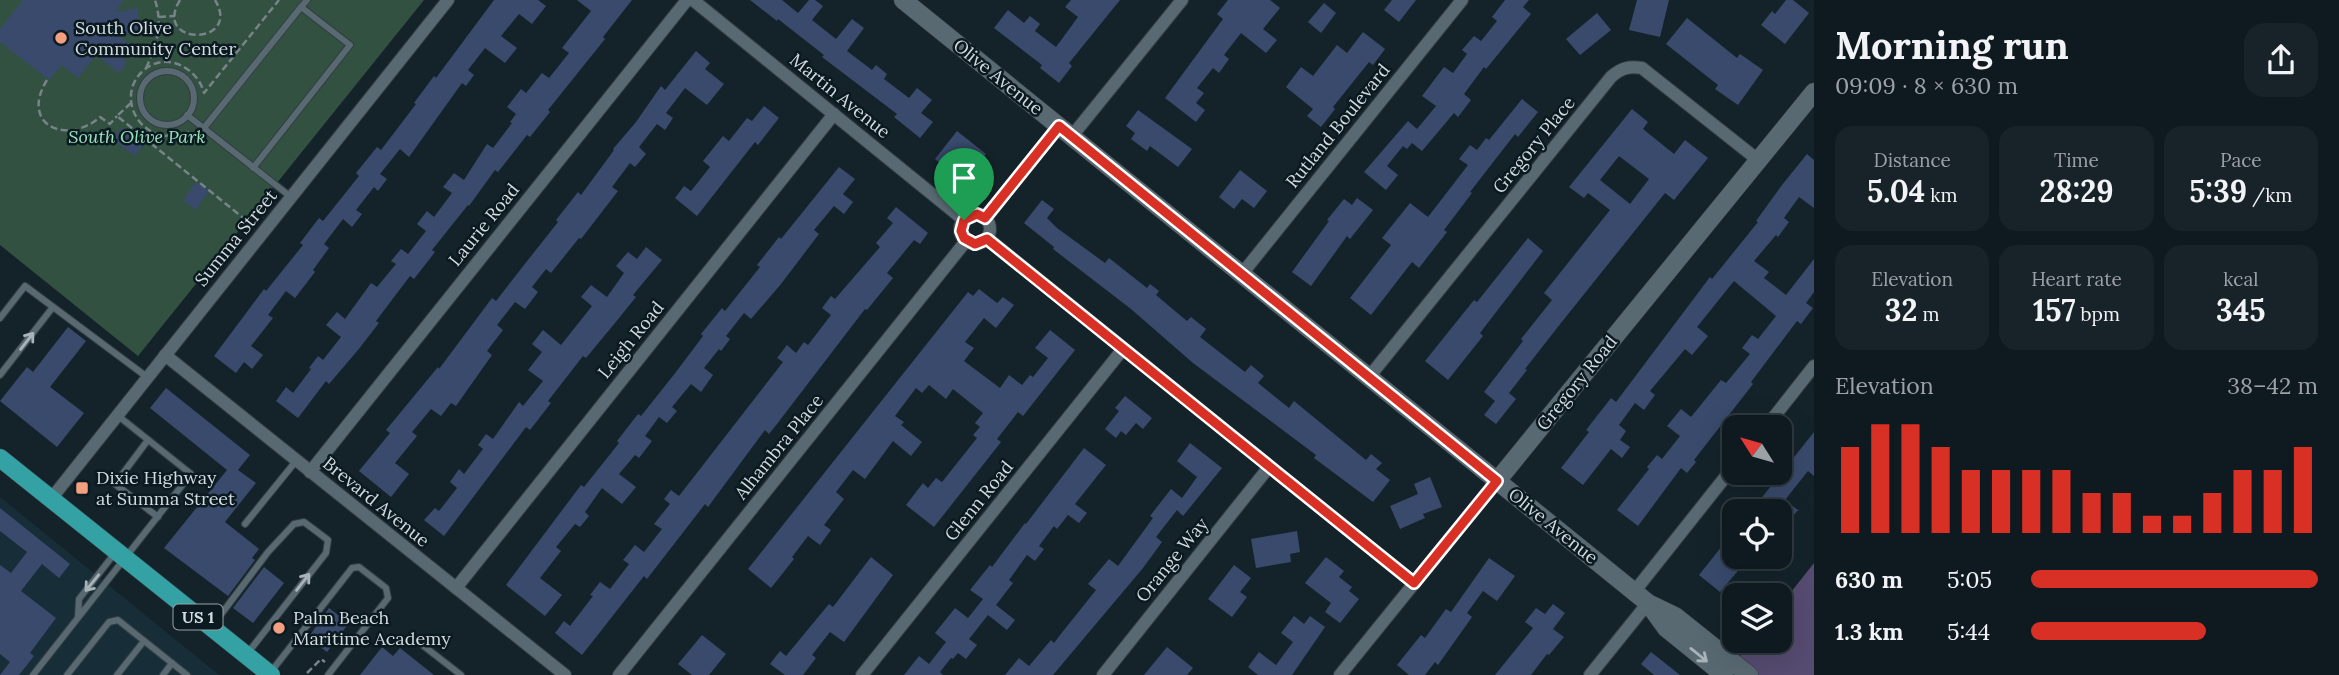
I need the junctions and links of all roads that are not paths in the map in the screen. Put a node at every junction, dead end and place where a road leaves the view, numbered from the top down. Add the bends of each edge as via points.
1 (307, 0) edge
2 (448, 0) edge
3 (687, 0) edge
4 (693, 0) edge
5 (903, 0) edge
6 (1182, 0) edge
7 (1462, 0) edge
8 (301, 7) junction
9 (1814, 92) edge
10 (834, 114) junction
11 (187, 115) junction
12 (204, 128) junction
13 (1065, 131) junction
14 (1758, 160) junction
15 (253, 167) junction
16 (291, 197) junction
17 (985, 218) junction
18 (964, 220) junction
19 (987, 239) junction
20 (966, 241) junction
21 (1241, 275) junction
22 (54, 307) junction
23 (0, 318) edge
24 (1123, 349) junction
25 (165, 355) junction
26 (1814, 366) edge
27 (0, 375) edge
28 (147, 377) junction
29 (1369, 377) junction
30 (117, 415) junction
31 (1775, 415) edge
32 (148, 440) junction
33 (0, 458) edge
34 (296, 461) junction
35 (1269, 467) junction
36 (310, 471) junction
37 (1497, 481) junction
38 (1722, 484) edge
39 (51, 499) junction
40 (158, 517) junction
41 (245, 524) dead end
42 (121, 555) junction
43 (1414, 583) junction
44 (456, 588) junction
45 (1641, 597) junction
46 (78, 619) junction
47 (211, 627) junction
48 (416, 640) dead end
49 (144, 641) junction
50 (246, 655) junction
51 (172, 663) junction
52 (1725, 669) edge
53 (264, 673) edge
54 (33, 675) edge
55 (67, 675) edge
56 (117, 675) edge
57 (163, 675) edge
58 (187, 675) edge
59 (328, 675) edge
60 (461, 675) edge
61 (565, 675) edge
62 (619, 675) edge
63 (862, 675) edge
64 (1103, 675) edge
65 (1340, 675) edge
66 (1590, 675) edge
67 (1749, 675) edge

1 - 8 lane
2 - 16 street, Summa Street
3 - 36 street, Laurie Road
4 - 10 street, Martin Avenue
5 - 13 street, Olive Avenue
6 - 13 street
7 - 21 street, Rutland Boulevard
8 - 12 lane
8 - 15 lane via 350,45
9 - 14 street, Gregory Road
10 - 18 street, Martin Avenue
10 - 44 street, Leigh Road
11 - 11 lane via 193,94 185,78 159,73 145,83 142,108 152,121 169,125
11 - 12 lane
12 - 15 lane
13 - 17 street
13 - 21 street, Olive Avenue
14 - 29 street, Gregory Place via 1642,68 1620,69
14 - 37 street, Gregory Road
15 - 16 lane
16 - 25 street, Summa Street
17 - 18 street via 977,214
17 - 19 street via 990,230
18 - 20 street via 961,231
19 - 20 street via 980,244
19 - 24 street
20 - 62 street, Alhambra Place
21 - 29 street, Olive Avenue
22 - 23 lane via 25,286
27 -> 22 lane
22 - 28 lane
24 - 35 street
24 - 63 street, Glenn Road
25 - 28 street, Summa Street
25 - 34 street, Brevard Avenue
26 - 31 street
28 - 30 street, Summa Street
29 - 37 street, Olive Avenue
30 - 32 lane
30 - 39 street, Summa Street
32 - 40 lane via 191,474
32 - 40 lane via 115,484
33 - 39 main road, US 1
34 - 36 street, Brevard Avenue
34 - 41 lane
35 - 43 street
35 - 64 street, Orange Way
36 - 44 street, Brevard Avenue
37 - 43 street, Gregory Road
37 - 45 street, Olive Avenue
38 - 45 street
39 - 42 main road, US 1
40 - 42 lane
42 - 46 lane
42 -> 46 lane via 79,599
42 - 47 main road, US 1
43 - 65 street, Gregory Road
44 - 61 street, Brevard Avenue
45 - 52 street, Olive Avenue via 1666,628 1683,632
45 - 66 street
46 - 54 lane
47 - 50 main road, US 1
50 -> 47 lane via 326,553 328,540 304,522 294,524
48 - 60 lane
49 - 51 lane
49 - 55 lane via 118,620 109,622
49 - 56 lane
50 - 53 main road, US 1
51 - 57 lane
51 - 58 lane
52 - 67 street, Olive Avenue
53 - 59 lane via 352,568 359,567 386,588 388,598

